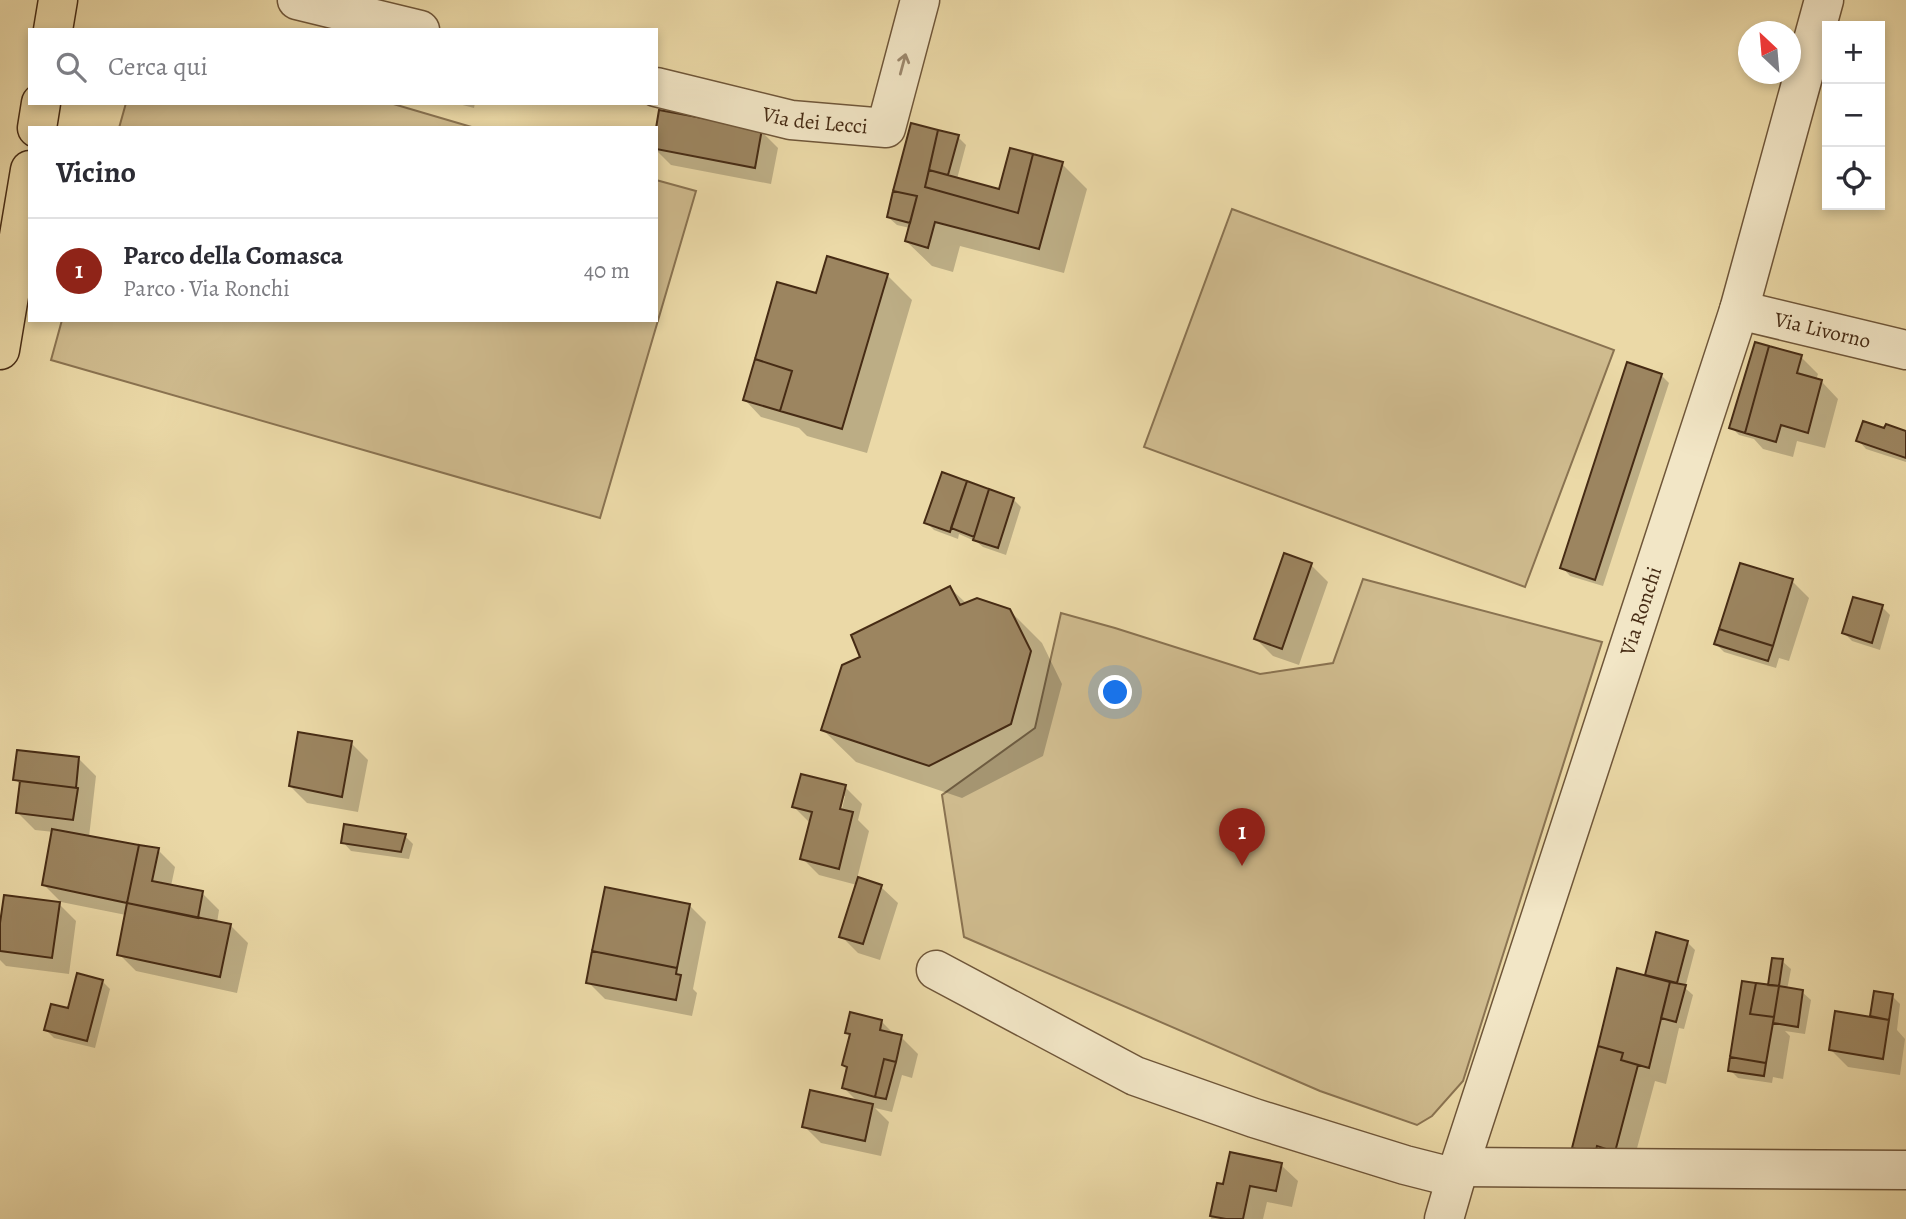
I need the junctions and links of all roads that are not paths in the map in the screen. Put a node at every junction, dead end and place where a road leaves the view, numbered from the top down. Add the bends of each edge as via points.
1 (58, 0) edge
2 (297, 0) edge
3 (920, 0) edge
4 (1824, 0) edge
5 (53, 28) edge
6 (412, 28) edge
7 (658, 87) edge
8 (41, 105) edge
9 (37, 126) edge
10 (28, 182) edge
11 (1739, 310) junction
12 (1906, 349) edge
13 (0, 350) edge
14 (936, 970) dead end
15 (1906, 1170) edge
16 (1457, 1172) junction
17 (1444, 1219) edge

1 - 5 main road
2 - 6 street
7 -> 3 street, Via dei Lecci via 792,120 886,128
4 - 11 street, Via Ronchi
8 - 9 main road
10 - 13 main road
11 - 12 street, Via Livorno
11 - 16 street, Via Ronchi
14 - 16 street via 1135,1076 1405,1165
15 - 16 street
16 - 17 street, Via Ronchi

